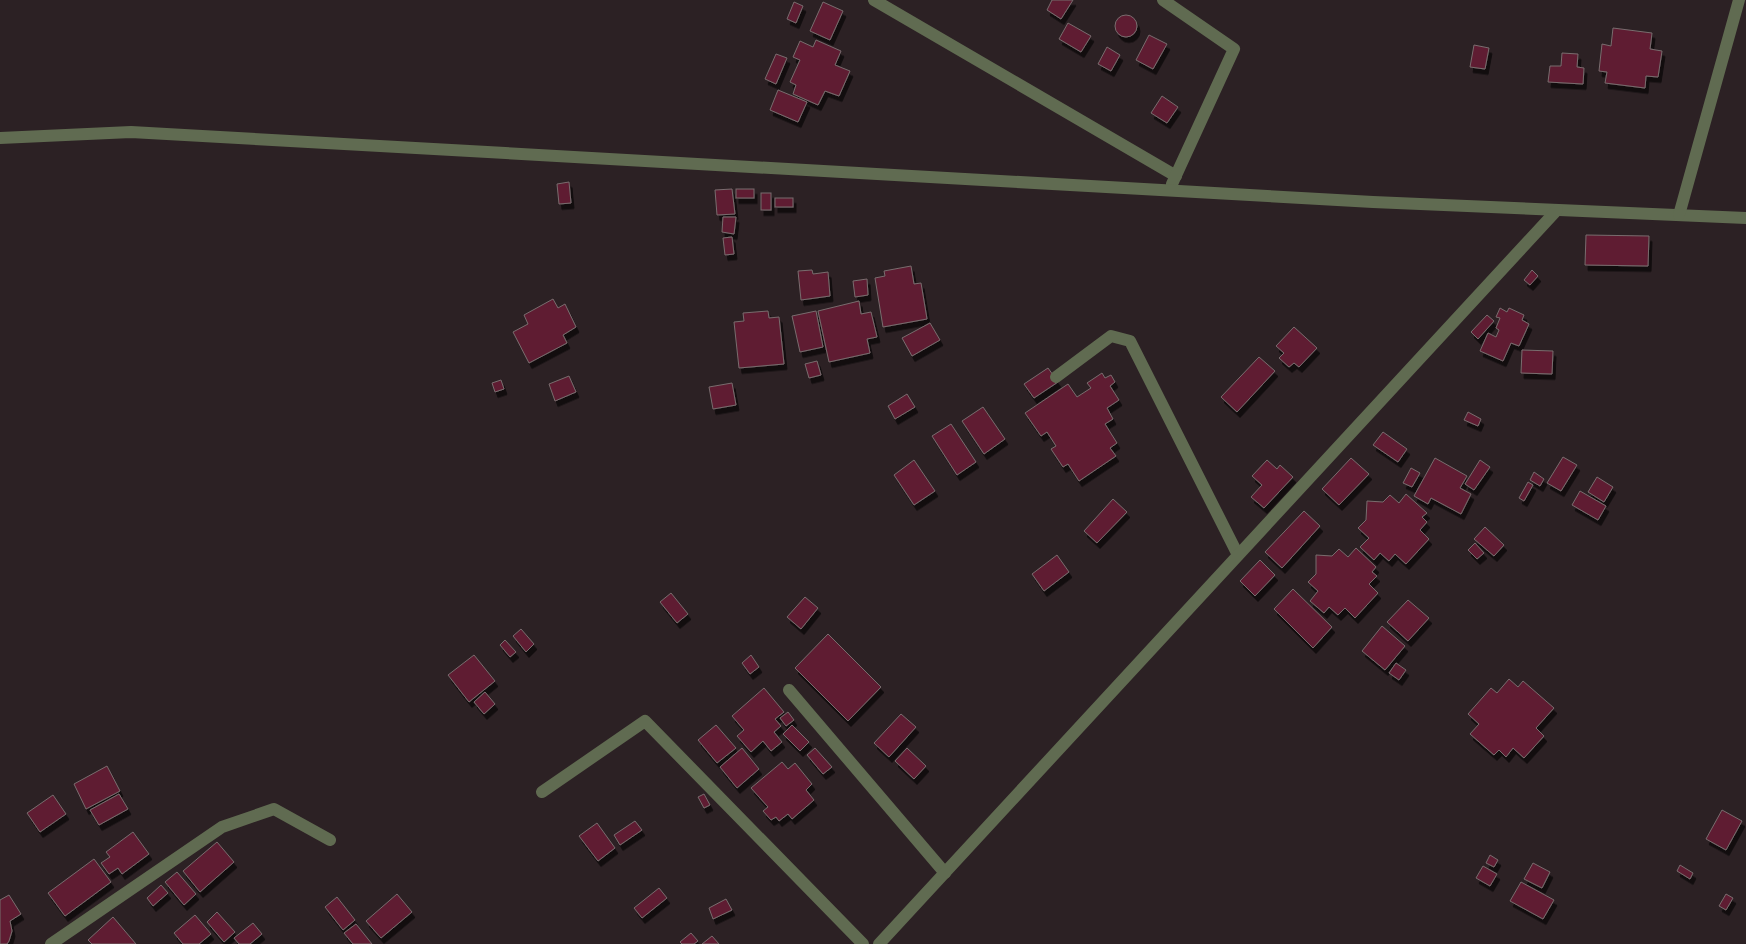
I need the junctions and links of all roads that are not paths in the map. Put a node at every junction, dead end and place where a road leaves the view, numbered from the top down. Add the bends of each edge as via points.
1 (874, 0) edge
2 (1163, 0) edge
3 (1739, 0) edge
4 (0, 138) edge
5 (1176, 176) junction
6 (1169, 190) junction
7 (1557, 210) junction
8 (1679, 216) junction
9 (1746, 218) edge
10 (1056, 377) dead end
11 (1238, 555) junction
12 (789, 690) dead end
13 (542, 792) dead end
14 (330, 840) dead end
15 (945, 873) junction
16 (52, 944) edge
17 (863, 944) edge
18 (879, 944) edge

1 - 5 street
2 - 5 street via 1234,49
3 - 8 street
4 - 6 street via 131,132
5 - 6 street
6 - 7 street
7 - 8 street
7 - 11 street
8 - 9 street
10 - 11 street via 1111,336 1130,341
11 - 15 street
12 - 15 street
13 - 17 street via 645,721
14 - 16 street via 274,809 222,827
15 - 18 street

